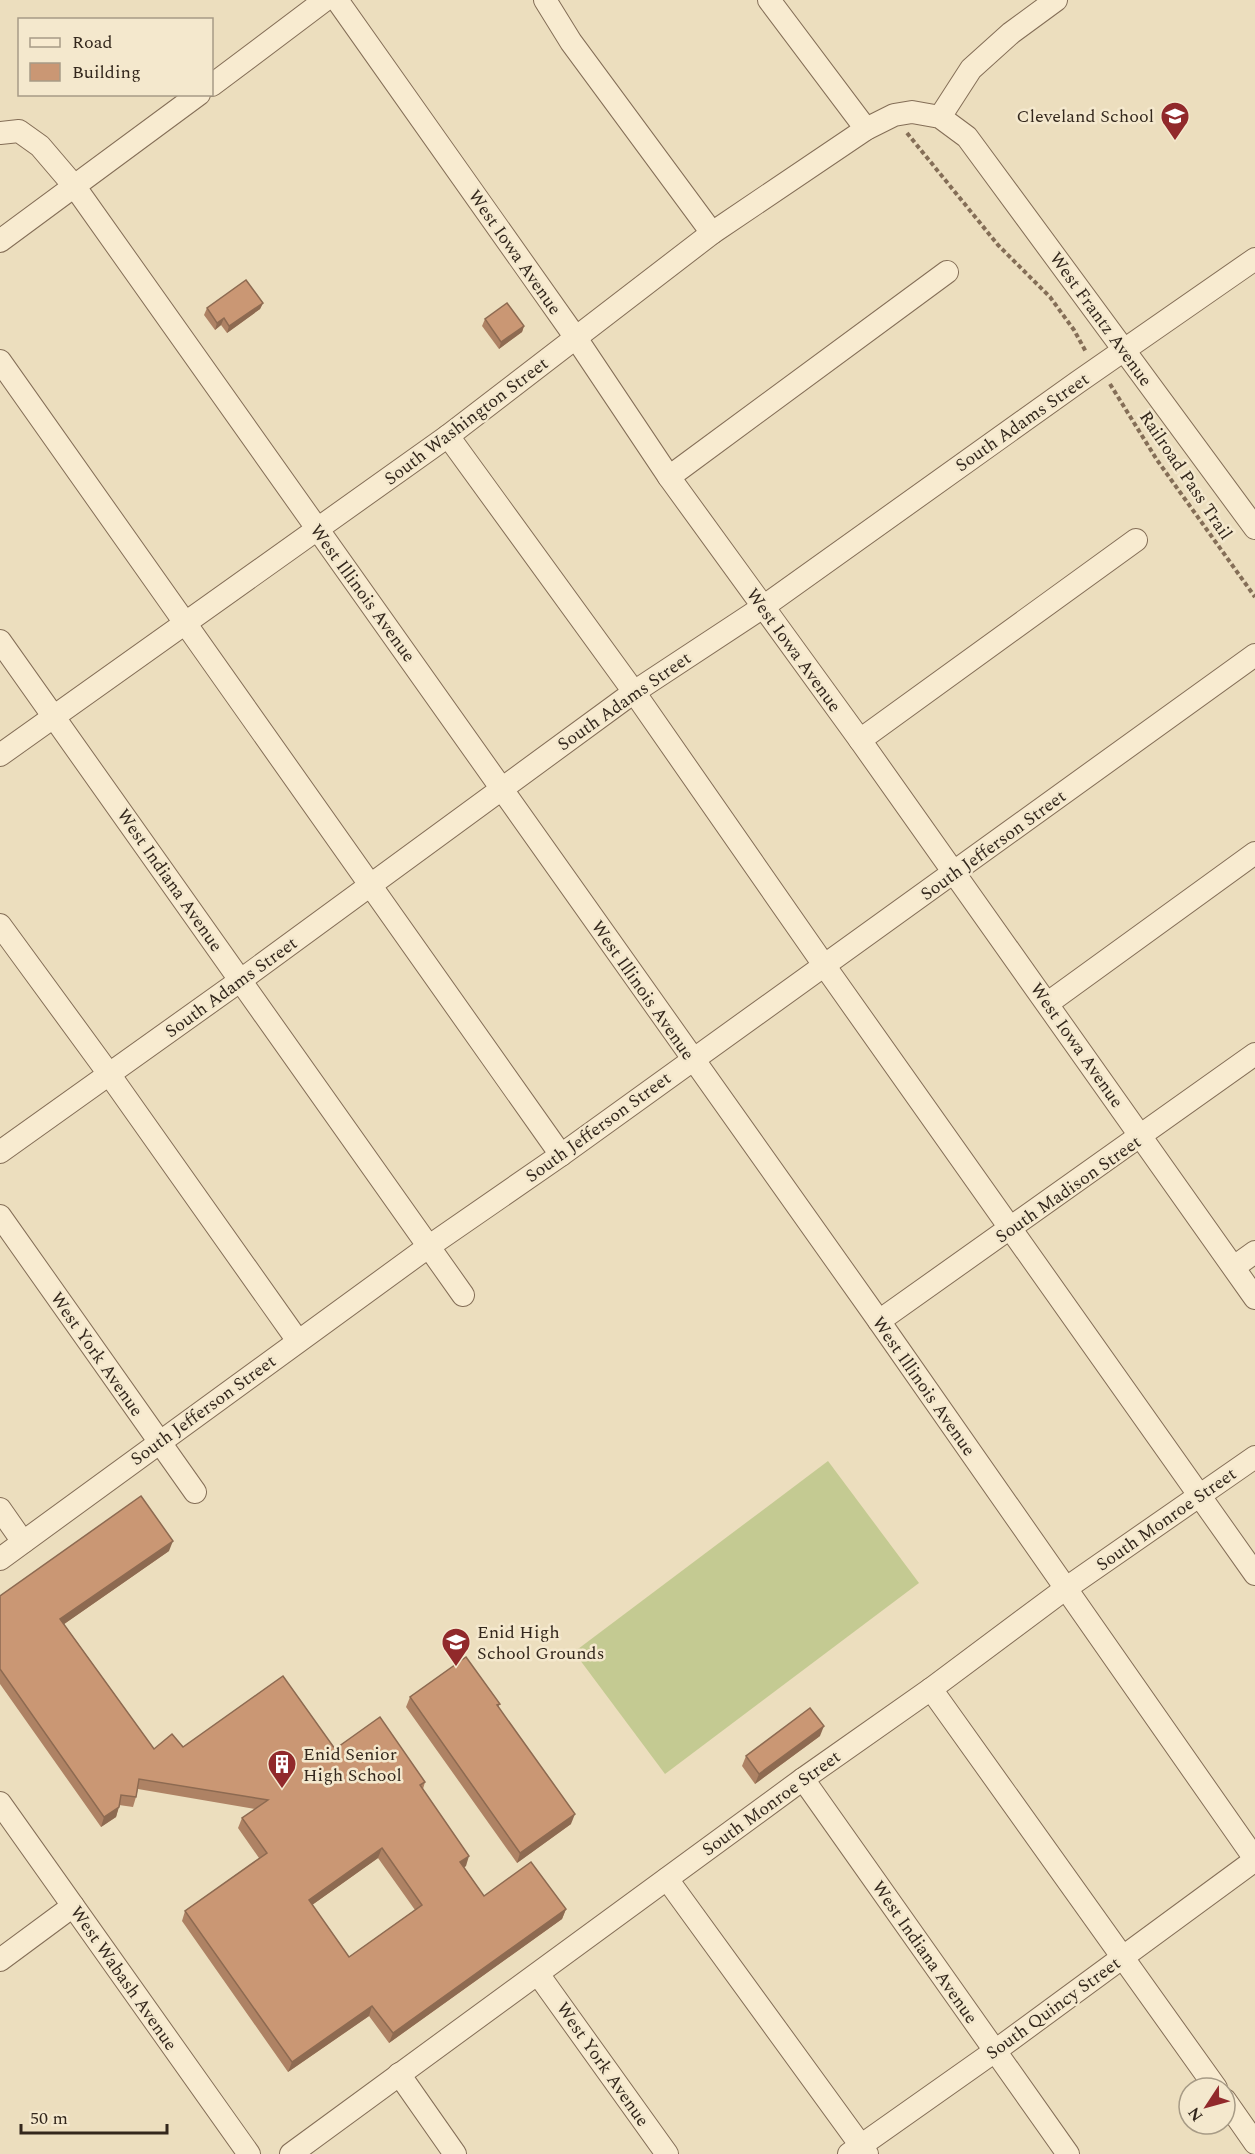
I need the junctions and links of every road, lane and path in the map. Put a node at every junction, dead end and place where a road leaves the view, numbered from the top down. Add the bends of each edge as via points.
1 (325, 0) edge
2 (337, 0) edge
3 (545, 0) edge
4 (769, 0) edge
5 (1056, 0) edge
6 (213, 84) edge
7 (196, 96) edge
8 (894, 115) junction
9 (940, 117) junction
10 (866, 129) junction
11 (10, 132) edge
12 (75, 187) junction
13 (712, 233) junction
14 (0, 241) edge
15 (1255, 259) edge
16 (947, 272) dead end
17 (576, 338) junction
18 (1124, 351) junction
19 (0, 361) edge
20 (1098, 368) junction
21 (448, 436) junction
22 (669, 477) junction
23 (1255, 528) edge
24 (317, 530) junction
25 (1136, 540) dead end
26 (1255, 597) edge
27 (763, 607) junction
28 (186, 623) junction
29 (0, 641) edge
30 (1255, 655) edge
31 (634, 692) junction
32 (54, 716) junction
33 (860, 740) junction
34 (0, 755) edge
35 (503, 788) junction
36 (1255, 854) edge
37 (954, 873) junction
38 (370, 885) junction
39 (0, 925) edge
40 (824, 965) junction
41 (241, 980) junction
42 (1048, 1003) junction
43 (1255, 1054) edge
44 (692, 1059) junction
45 (109, 1074) junction
46 (1141, 1137) junction
47 (0, 1152) edge
48 (561, 1155) junction
49 (0, 1216) edge
50 (1012, 1228) junction
51 (428, 1247) junction
52 (1255, 1252) edge
53 (1234, 1268) junction
54 (463, 1295) dead end
55 (1255, 1298) edge
56 (879, 1321) junction
57 (298, 1341) junction
58 (160, 1442) junction
59 (1255, 1457) edge
60 (195, 1492) dead end
61 (1201, 1496) junction
62 (0, 1509) edge
63 (23, 1542) junction
64 (0, 1559) edge
65 (1255, 1574) edge
66 (1065, 1589) junction
67 (931, 1689) junction
68 (802, 1779) junction
69 (0, 1803) edge
70 (1255, 1859) edge
71 (667, 1879) junction
72 (73, 1906) junction
73 (1123, 1957) junction
74 (0, 1960) edge
75 (538, 1974) junction
76 (995, 2051) junction
77 (399, 2074) junction
78 (1207, 2076) edge
79 (1237, 2117) edge
80 (1255, 2143) edge
81 (859, 2151) edge
82 (249, 2154) edge
83 (291, 2154) edge
84 (455, 2154) edge
85 (667, 2154) edge
86 (1068, 2154) edge

1 - 6 street
2 - 17 street, West Iowa Avenue
3 - 13 street via 583,59
4 - 10 street
5 - 9 street via 971,69
7 - 12 street
8 - 9 street, South Washington Street via 912,112
8 - 10 street, South Washington Street
8 - 20 path, Railroad Pass Trail via 998,245 1050,297
9 - 18 street, West Frantz Avenue via 967,137
10 - 13 street, South Washington Street
11 - 12 street, West Illinois Avenue via 39,146
12 - 14 street
12 - 24 street, West Illinois Avenue
13 - 17 street, South Washington Street
15 - 18 street, South Adams Street
16 - 22 street
17 - 21 street, South Washington Street
17 - 22 street, West Iowa Avenue
18 - 20 street, South Adams Street
18 - 23 street, West Frantz Avenue
19 - 28 street
20 - 26 path, Railroad Pass Trail via 1157,460
20 - 27 street, South Adams Street
21 - 24 street, South Washington Street
21 - 31 street
22 - 27 street, West Iowa Avenue
24 - 28 street, South Washington Street
24 - 35 street, West Illinois Avenue
25 - 33 street
27 - 31 street, South Adams Street
27 - 33 street, West Iowa Avenue
28 - 32 street, South Washington Street
28 - 38 street
29 - 32 street, West Indiana Avenue
30 - 37 street, South Jefferson Street
31 - 35 street, South Adams Street
31 - 40 street
32 - 34 street, South Washington Street
32 - 41 street, West Indiana Avenue
33 - 37 street, West Iowa Avenue
35 - 38 street, South Adams Street
35 - 44 street, West Illinois Avenue
36 - 42 street
37 - 40 street, South Jefferson Street
37 - 42 street, West Iowa Avenue
38 - 41 street, South Adams Street
38 - 48 street
39 - 45 street
40 - 44 street, South Jefferson Street
40 - 50 street
41 - 45 street, South Adams Street
41 - 51 street, West Indiana Avenue
42 - 46 street, West Iowa Avenue
43 - 46 street, South Madison Street
44 - 48 street, South Jefferson Street
44 - 56 street, West Illinois Avenue
45 - 47 street, South Adams Street
45 - 57 street
46 - 50 street, South Madison Street
46 - 53 street, West Iowa Avenue
48 - 51 street, South Jefferson Street
49 - 58 street, West York Avenue
50 - 56 street, South Madison Street
50 - 61 street
51 - 54 street, West Indiana Avenue
51 - 57 street, South Jefferson Street
52 - 53 street
53 - 55 street, West Iowa Avenue
56 - 66 street, West Illinois Avenue
57 - 58 street, South Jefferson Street
58 - 60 street, West York Avenue
58 - 63 street, South Jefferson Street
59 - 61 street, South Monroe Street
61 - 65 street
61 - 66 street, South Monroe Street
62 - 63 street
63 - 64 street, South Jefferson Street
66 - 67 street, South Monroe Street
66 - 70 street, West Illinois Avenue
67 - 68 street, South Monroe Street
67 - 73 street
68 - 71 street, South Monroe Street
68 - 76 street, West Indiana Avenue
69 - 72 street, West Wabash Avenue
70 - 73 street, South Quincy Street
71 - 75 street, South Monroe Street
71 - 81 street
72 - 74 street
72 - 82 street, West Wabash Avenue
73 - 76 street, South Quincy Street
73 - 78 street
75 - 77 street, South Monroe Street
75 - 85 street, West York Avenue
76 - 81 street, South Quincy Street
76 - 86 street, West Indiana Avenue
77 - 83 street, South Monroe Street
77 - 84 street
79 - 80 street

